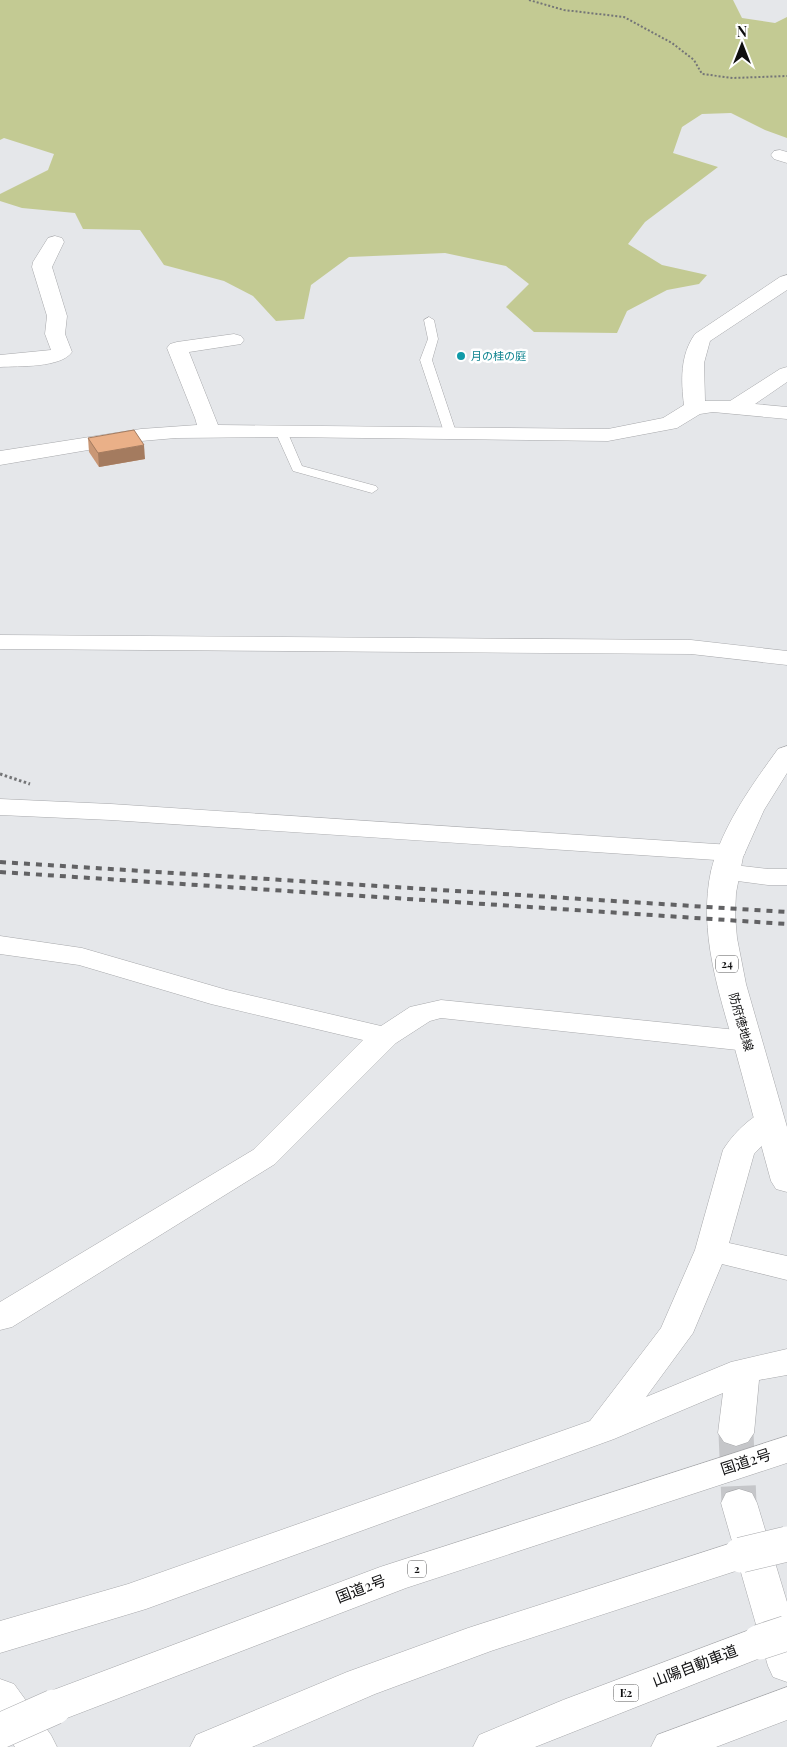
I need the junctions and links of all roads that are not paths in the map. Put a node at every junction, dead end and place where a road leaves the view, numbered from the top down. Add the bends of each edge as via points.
1 (55, 242) dead end
2 (787, 281) edge
3 (429, 320) dead end
4 (234, 340) dead end
5 (0, 361) edge
6 (787, 373) edge
7 (736, 407) junction
8 (695, 408) junction
9 (787, 413) edge
10 (208, 430) junction
11 (281, 431) junction
12 (450, 432) junction
13 (0, 458) edge
14 (372, 490) dead end
15 (0, 642) edge
16 (787, 658) edge
17 (787, 754) edge
18 (0, 807) edge
19 (728, 862) junction
20 (787, 877) edge
21 (0, 945) edge
22 (385, 1036) junction
23 (747, 1041) junction
24 (769, 1120) junction
25 (787, 1181) edge
26 (711, 1250) junction
27 (787, 1268) edge
28 (0, 1318) edge
29 (787, 1362) edge
30 (743, 1371) junction
31 (602, 1430) junction
32 (736, 1433) tunnel mouth
33 (787, 1449) edge
34 (739, 1503) tunnel mouth
35 (787, 1544) edge
36 (0, 1636) edge
37 (778, 1647) edge
38 (0, 1695) edge
39 (779, 1705) edge
40 (0, 1730) edge
41 (37, 1747) edge
42 (210, 1747) edge
43 (493, 1747) edge
44 (671, 1747) edge

1 - 5 main road via 42,267 58,316 55,334 62,352 53,357
2 - 8 main road via 702,338 696,348
3 - 12 lane via 433,340 426,360
4 - 10 main road via 177,348
6 - 7 main road
7 - 8 main road
7 - 9 main road
8 - 12 main road via 669,423 608,435
10 - 11 main road
10 - 13 main road via 141,435
11 - 12 main road
11 - 14 lane via 298,468
15 - 16 main road via 691,647
17 - 19 main road, 防府徳地線 / 24 via 752,812
18 - 19 main road via 111,812
19 - 20 main road via 768,877
19 - 23 main road, 防府徳地線 / 24 via 722,914 729,978
21 - 22 main road via 82,957 221,998
22 - 23 main road via 420,1014 442,1009
22 - 28 main road via 264,1157
23 - 24 main road, 防府徳地線 / 24
24 - 25 main road, 防府徳地線 / 24
24 - 26 main road via 740,1150
26 - 27 main road
26 - 31 main road via 676,1333
29 - 30 main road
30 - 31 main road
30 - 32 main road
31 - 36 main road via 133,1598
33 - 40 main road, 国道2号 / 2, bridge via 393,1577
34 - 37 main road
35 - 42 main road, bridge via 741,1555 482,1640 361,1683
37 - 43 main road, 山陽自動車道 / E2 via 577,1712
38 - 41 main road
39 - 44 main road

